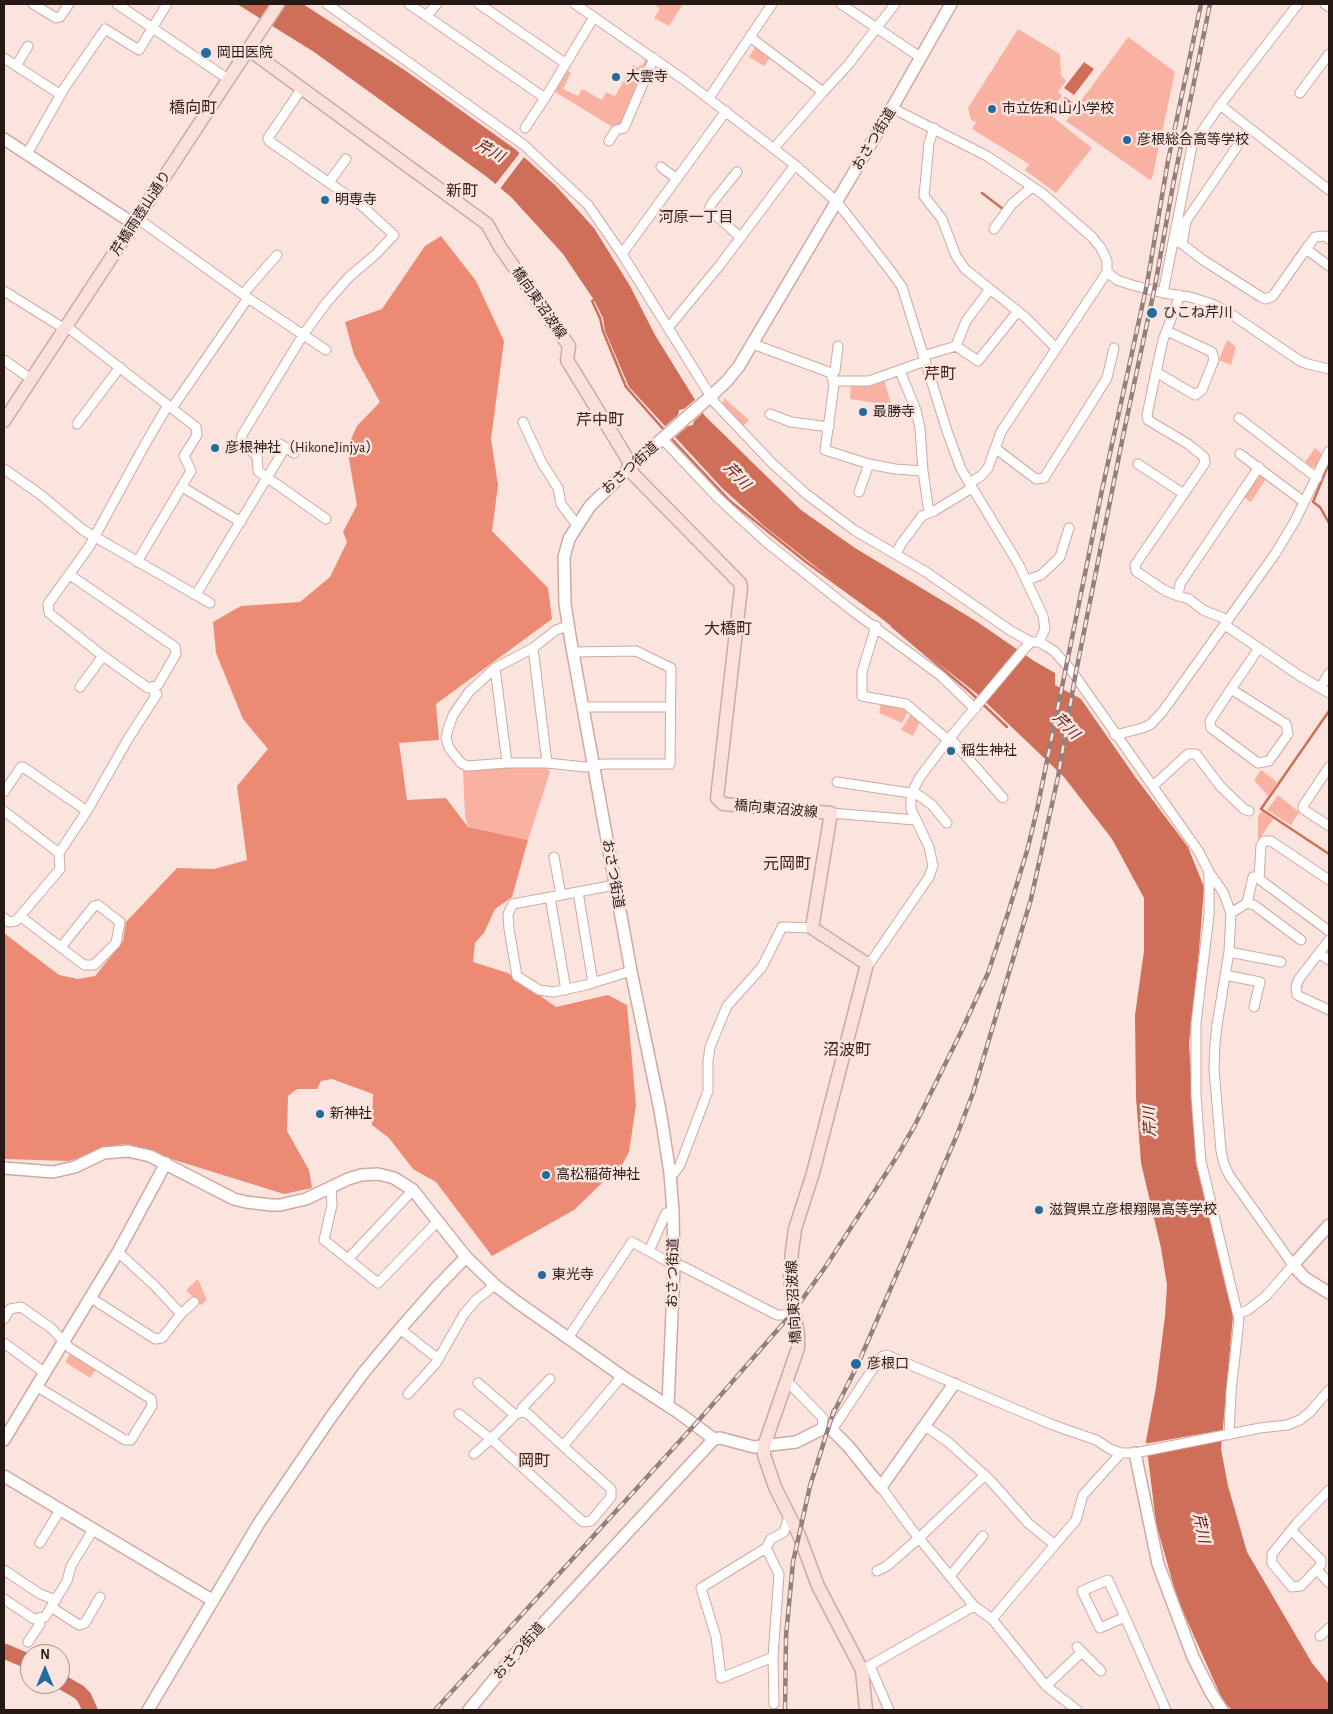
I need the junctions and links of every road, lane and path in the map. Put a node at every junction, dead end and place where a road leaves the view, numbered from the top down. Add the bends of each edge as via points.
1 (33, 4) edge
2 (69, 4) edge
3 (117, 4) edge
4 (167, 4) edge
5 (278, 4) edge
6 (327, 4) edge
7 (409, 4) edge
8 (437, 4) edge
9 (479, 4) edge
10 (575, 4) edge
11 (772, 4) edge
12 (840, 4) edge
13 (895, 4) edge
14 (951, 4) edge
15 (1298, 4) edge
16 (1325, 4) edge
17 (1329, 7) edge
18 (427, 15) junction
19 (594, 17) junction
20 (153, 27) junction
21 (877, 28) junction
22 (750, 37) junction
23 (28, 46) dead end
24 (248, 49) junction
25 (1329, 54) edge
26 (920, 57) junction
27 (4, 58) edge
28 (654, 58) junction
29 (565, 62) junction
30 (16, 66) junction
31 (228, 79) junction
32 (302, 88) junction
33 (823, 92) junction
34 (1300, 93) dead end
35 (61, 95) junction
36 (545, 98) junction
37 (709, 98) junction
38 (1220, 105) junction
39 (892, 108) junction
40 (726, 111) junction
41 (525, 128) dead end
42 (934, 128) junction
43 (1249, 129) junction
44 (4, 139) edge
45 (609, 141) dead end
46 (774, 148) junction
47 (27, 154) junction
48 (346, 158) dead end
49 (796, 165) junction
50 (662, 167) dead end
51 (737, 172) dead end
52 (677, 180) junction
53 (329, 182) junction
54 (1032, 187) junction
55 (1329, 190) edge
56 (837, 202) junction
57 (134, 224) junction
58 (994, 228) dead end
59 (740, 237) junction
60 (1329, 239) edge
61 (1178, 242) junction
62 (1306, 249) junction
63 (622, 254) junction
64 (277, 255) dead end
65 (1329, 266) edge
66 (1106, 272) junction
67 (990, 289) junction
68 (4, 291) edge
69 (1163, 293) junction
70 (1180, 295) junction
71 (246, 296) junction
72 (1018, 311) junction
73 (66, 326) junction
74 (668, 328) junction
75 (1166, 331) junction
76 (303, 335) junction
77 (753, 344) junction
78 (838, 346) dead end
79 (956, 346) junction
80 (1056, 348) junction
81 (1114, 348) dead end
82 (326, 350) dead end
83 (924, 358) junction
84 (4, 360) edge
85 (120, 367) junction
86 (1329, 369) edge
87 (900, 371) junction
88 (1156, 372) junction
89 (833, 378) junction
90 (31, 379) junction
91 (709, 398) junction
92 (170, 406) junction
93 (770, 414) dead end
94 (1240, 418) dead end
95 (4, 421) edge
96 (523, 422) dead end
97 (77, 424) dead end
98 (829, 427) junction
99 (666, 440) junction
100 (995, 448) junction
101 (1329, 452) edge
102 (294, 453) dead end
103 (1240, 454) dead end
104 (868, 464) junction
105 (1138, 464) dead end
106 (630, 466) junction
107 (1259, 467) junction
108 (4, 468) edge
109 (923, 471) junction
110 (267, 477) junction
111 (1317, 478) junction
112 (970, 486) junction
113 (182, 487) junction
114 (859, 492) dead end
115 (1184, 494) junction
116 (1304, 502) junction
117 (929, 513) junction
118 (326, 519) dead end
119 (241, 522) junction
120 (577, 525) junction
121 (1069, 528) dead end
122 (94, 537) junction
123 (896, 554) junction
124 (137, 562) junction
125 (70, 575) junction
126 (1027, 580) junction
127 (193, 594) junction
128 (1178, 596) junction
129 (210, 604) dead end
130 (1227, 622) junction
131 (568, 626) junction
132 (876, 626) junction
133 (1032, 644) junction
134 (533, 648) junction
135 (1258, 648) junction
136 (573, 652) junction
137 (103, 656) junction
138 (495, 668) junction
139 (1329, 674) edge
140 (80, 687) dead end
141 (153, 687) junction
142 (1321, 687) junction
143 (1232, 689) junction
144 (1329, 693) edge
145 (977, 706) junction
146 (583, 707) junction
147 (670, 707) junction
148 (1115, 735) junction
149 (949, 739) junction
150 (507, 763) junction
151 (547, 763) junction
152 (594, 765) junction
153 (1329, 767) edge
154 (837, 782) dead end
155 (1153, 786) junction
156 (4, 792) edge
157 (911, 794) junction
158 (1003, 798) dead end
159 (4, 811) edge
160 (87, 811) junction
161 (1249, 811) dead end
162 (831, 814) junction
163 (915, 820) junction
164 (947, 823) dead end
165 (1329, 826) edge
166 (59, 853) junction
167 (554, 857) dead end
168 (1209, 872) junction
169 (1259, 877) junction
170 (1329, 880) edge
171 (615, 885) junction
172 (578, 892) junction
173 (561, 895) junction
174 (550, 897) junction
175 (1247, 903) junction
176 (1231, 913) junction
177 (20, 916) junction
178 (4, 918) edge
179 (812, 928) junction
180 (1329, 931) edge
181 (1301, 940) dead end
182 (1329, 940) edge
183 (61, 947) junction
184 (1229, 952) junction
185 (1320, 954) junction
186 (1329, 960) edge
187 (1281, 962) dead end
188 (867, 964) junction
189 (631, 971) junction
190 (1225, 975) junction
191 (593, 983) junction
192 (566, 990) junction
193 (1254, 1007) dead end
194 (1329, 1010) edge
195 (166, 1164) junction
196 (4, 1168) edge
197 (670, 1172) junction
198 (330, 1187) junction
199 (413, 1190) junction
200 (673, 1212) junction
201 (438, 1221) junction
202 (1329, 1225) edge
203 (649, 1251) junction
204 (118, 1252) junction
205 (466, 1257) junction
206 (348, 1259) junction
207 (674, 1265) junction
208 (1293, 1265) junction
209 (496, 1285) junction
210 (1329, 1293) edge
211 (91, 1298) junction
212 (194, 1302) dead end
213 (181, 1314) junction
214 (1238, 1314) junction
215 (783, 1315) dead end
216 (4, 1319) edge
217 (400, 1329) junction
218 (568, 1338) junction
219 (64, 1342) junction
220 (4, 1343) edge
221 (438, 1357) junction
222 (45, 1373) junction
223 (622, 1376) junction
224 (550, 1379) dead end
225 (788, 1381) junction
226 (478, 1383) dead end
227 (954, 1384) junction
228 (36, 1386) junction
229 (1329, 1390) edge
230 (408, 1394) dead end
231 (668, 1405) junction
232 (459, 1414) dead end
233 (518, 1414) junction
234 (925, 1426) junction
235 (827, 1429) junction
236 (1226, 1436) junction
237 (491, 1439) junction
238 (714, 1439) junction
239 (4, 1440) edge
240 (563, 1446) junction
241 (764, 1446) junction
242 (1121, 1452) junction
243 (1140, 1452) junction
244 (474, 1454) dead end
245 (984, 1475) junction
246 (4, 1476) edge
247 (881, 1487) junction
248 (1329, 1490) edge
249 (60, 1510) junction
250 (789, 1516) junction
251 (93, 1530) junction
252 (1292, 1531) junction
253 (983, 1536) dead end
254 (919, 1538) junction
255 (40, 1543) dead end
256 (1055, 1545) junction
257 (766, 1548) junction
258 (4, 1570) edge
259 (1317, 1570) junction
260 (877, 1571) dead end
261 (950, 1576) junction
262 (1329, 1583) edge
263 (100, 1597) dead end
264 (4, 1599) edge
265 (212, 1600) junction
266 (53, 1603) junction
267 (974, 1606) junction
268 (1124, 1617) junction
269 (39, 1618) junction
270 (992, 1619) junction
271 (1329, 1628) edge
272 (1320, 1636) dead end
273 (28, 1642) dead end
274 (773, 1657) junction
275 (866, 1668) junction
276 (1101, 1671) dead end
277 (1046, 1686) junction
278 (774, 1704) dead end
279 (148, 1710) edge
280 (469, 1710) edge
281 (866, 1710) edge
282 (889, 1710) edge
283 (1078, 1710) edge
284 (1166, 1710) edge
285 (1222, 1710) edge

1 - 2 street via 56,18
3 - 20 street
4 - 20 street
5 - 24 main road, 芹橋雨壺山通り
6 - 63 street via 528,148 588,206
7 - 18 street
8 - 18 street
9 - 29 street
10 - 19 street
11 - 22 street
12 - 21 street
13 - 21 street
14 - 26 street, おさつ街道
15 - 38 street
16 - 17 street
18 - 36 street
19 - 28 street
19 - 29 street
20 - 31 street
20 - 35 street via 139,50 105,29
21 - 26 street
21 - 33 street
22 - 33 street
22 - 37 street
23 - 30 street
24 - 31 main road, 芹橋雨壺山通り
24 - 32 main road, 橋向東沼波線
25 - 34 street
26 - 39 street, おさつ街道
27 - 30 street
28 - 37 street
28 - 45 street via 623,129 616,130
29 - 36 street
30 - 35 street
31 - 57 main road, 芹橋雨壺山通り
32 - 53 street via 268,138
32 - 106 main road, 橋向東沼波線 via 487,224 568,346 567,360
33 - 46 street
35 - 47 street
36 - 41 street
37 - 40 street
38 - 43 street
38 - 61 street via 1192,146
39 - 42 street
39 - 56 street, おさつ街道
40 - 46 street
40 - 52 street
42 - 54 street via 987,156
42 - 67 street via 929,142 924,196 942,219 960,264
43 - 55 street
43 - 61 street via 1186,221
44 - 47 street
46 - 49 street
47 - 57 street
48 - 53 street
49 - 56 street
49 - 59 street
50 - 52 street
51 - 59 street via 709,209
52 - 63 street
53 - 76 street via 394,235 349,277
54 - 58 street via 1012,204
54 - 66 street via 1092,237 1107,261
56 - 77 street, おさつ街道
56 - 83 street via 902,287
57 - 71 street via 141,222
57 - 73 main road, 芹橋雨壺山通り
59 - 74 street
60 - 62 street via 1315,237
61 - 62 street via 1266,299 1274,296
61 - 69 street
62 - 65 street
63 - 74 street
64 - 71 street
66 - 69 street via 1118,280
66 - 80 street
67 - 72 street
67 - 79 street via 966,321
68 - 73 street via 60,326
69 - 70 street
70 - 75 street
70 - 86 street via 1212,304 1300,361
71 - 76 street
71 - 92 street
72 - 79 street via 978,361
72 - 80 street
73 - 85 street
73 - 90 main road, 芹橋雨壺山通り
74 - 91 street
75 - 88 street
75 - 88 street via 1212,352 1214,360 1202,390 1195,395
76 - 82 street
76 - 110 street via 240,441 257,456 258,471
77 - 89 street
77 - 91 street, おさつ街道 via 739,366
78 - 89 street
79 - 83 street
80 - 100 street via 1000,432
81 - 100 street via 1108,378 1044,478 1036,479
83 - 87 street
83 - 112 street via 950,438
84 - 90 street
85 - 92 street
85 - 97 street
87 - 89 street via 869,381
87 - 109 street via 918,419
88 - 115 street via 1148,420 1204,457 1205,463
89 - 98 street
90 - 95 main road, 芹橋雨壺山通り
91 - 99 street, おさつ街道
91 - 123 street via 805,493 854,530
92 - 113 street via 198,431 184,456 191,472
92 - 122 street
93 - 98 street via 791,422
94 - 111 street
96 - 120 street via 558,488 561,504
98 - 104 street via 825,450
99 - 106 street, おさつ街道
99 - 132 street via 718,498 766,542
100 - 112 street via 988,468
101 - 111 street
102 - 110 street via 282,446
103 - 107 street
104 - 109 street
104 - 114 street
105 - 115 street
106 - 120 street, おさつ街道 via 590,506
106 - 162 main road, 橋向東沼波線 via 633,474 741,585 717,798 723,804
107 - 116 street
107 - 128 street via 1180,584
108 - 122 street
109 - 117 street
110 - 118 street
110 - 119 street
111 - 116 street
112 - 117 street
112 - 126 street
113 - 119 street
113 - 124 street
115 - 128 street via 1135,564 1136,571
116 - 130 street via 1275,554
117 - 123 street via 922,516
119 - 127 street via 197,593
120 - 131 street, おさつ街道 via 564,557
121 - 126 street via 1060,558 1041,575
122 - 124 street
122 - 125 street
123 - 133 street
124 - 127 street
125 - 137 street via 48,604 49,613
125 - 141 street via 175,647 176,654 158,686
126 - 133 street via 1045,622 1045,629
127 - 129 street
128 - 130 street via 1190,599
130 - 135 street
130 - 148 street via 1151,724
131 - 134 street via 556,630
131 - 136 street, おさつ街道
132 - 145 street
132 - 149 street via 862,672 862,696 906,704
133 - 145 street
133 - 148 street via 1054,651 1067,665
134 - 138 street
134 - 151 street
135 - 142 street
135 - 143 street
136 - 146 street, おさつ街道
136 - 147 street via 636,651 671,668
137 - 140 street
137 - 141 street via 148,688
138 - 150 street
138 - 150 street via 469,692 453,715 446,738 449,748 467,766
139 - 142 street
141 - 160 street via 157,694
142 - 144 street
143 - 143 street via 1210,721 1211,728 1258,763 1269,761 1288,734 1286,724
145 - 149 street
146 - 147 street
146 - 152 street, おさつ街道
147 - 152 street via 670,764
148 - 155 street
149 - 157 street
149 - 158 street
150 - 151 street
151 - 152 street
152 - 171 street, おさつ街道
153 - 165 street via 1303,809
154 - 157 street
155 - 161 street via 1188,754 1196,754 1220,786
155 - 168 street via 1199,852
156 - 160 street via 24,767
157 - 163 street
157 - 164 street via 924,798
159 - 166 street
160 - 166 street
162 - 163 street
162 - 179 main road, 橋向東沼波線
163 - 188 street via 929,847 932,866 929,877
166 - 177 street via 60,869
167 - 173 street
168 - 176 street via 1223,892
168 - 214 street via 1209,915 1196,1023 1198,1138
169 - 170 street via 1261,845 1267,840
169 - 175 street via 1253,877
169 - 180 street
171 - 172 street
171 - 189 street, おさつ街道
172 - 173 street
172 - 191 street
173 - 174 street
174 - 192 street
174 - 192 street via 513,904 508,914 517,976 540,990
175 - 176 street
175 - 181 street
176 - 184 street
177 - 178 street via 16,922
177 - 183 street
179 - 188 main road
179 - 197 street via 782,927 762,967 728,1006 710,1047 708,1091 680,1165 675,1172
182 - 185 street
183 - 183 street via 94,906 98,905 120,922 116,943 94,965 84,965
184 - 187 street
184 - 190 street
185 - 186 street
185 - 194 street via 1299,980 1297,996
188 - 225 main road, 橋向東沼波線 via 796,1229 790,1277 798,1348
189 - 191 street
189 - 197 street, おさつ街道
190 - 193 street via 1260,982
190 - 208 street via 1214,1069 1224,1164
191 - 192 street
195 - 196 street via 142,1153 122,1151 104,1153 58,1171
195 - 198 street via 214,1190 246,1202 292,1203
195 - 204 street
197 - 200 street, おさつ街道
198 - 199 street via 369,1174 394,1178
198 - 206 street via 332,1205 324,1240
199 - 201 street
199 - 206 street
200 - 203 street via 666,1212
200 - 207 street, おさつ街道
201 - 205 street
201 - 206 street via 378,1282
202 - 208 street
203 - 207 street
203 - 218 street via 632,1242
204 - 211 street
204 - 213 street
205 - 209 street
205 - 217 street
207 - 215 street via 682,1266 777,1315
207 - 231 street, おさつ街道
208 - 210 street via 1305,1278
208 - 214 street via 1266,1296
209 - 218 street
209 - 221 street via 464,1314
211 - 213 street via 156,1339 162,1338
211 - 219 street
212 - 213 street
214 - 236 street
216 - 219 street via 10,1309 21,1307 51,1328
217 - 221 street
217 - 265 street via 326,1424
218 - 223 street
219 - 222 street
219 - 228 street via 150,1399 152,1406 131,1440 125,1440
220 - 222 street
221 - 230 street
222 - 228 street
223 - 231 street
223 - 240 street
224 - 233 street
225 - 235 street via 823,1418
225 - 241 main road, 橋向東沼波線
226 - 233 street
227 - 234 street
227 - 235 street via 887,1355 882,1356
227 - 242 street
228 - 239 street
229 - 236 street via 1310,1412 1292,1424
231 - 238 street
232 - 237 street
233 - 237 street
233 - 240 street via 527,1413
234 - 245 street
234 - 247 street
235 - 241 street via 796,1442
235 - 247 street via 848,1446
236 - 243 street
237 - 240 street via 583,1522 591,1520 611,1496 611,1489
237 - 244 street
238 - 241 street
238 - 280 street, おさつ街道 via 526,1642
241 - 250 main road via 775,1487
242 - 243 street
242 - 256 street via 1083,1495 1076,1520
243 - 285 street via 1158,1564 1193,1657
245 - 254 street
245 - 256 street via 1028,1523
246 - 249 street
247 - 254 street
248 - 252 street
249 - 251 street
249 - 255 street
250 - 257 street via 784,1532 771,1539
250 - 275 main road via 818,1586 856,1657
251 - 265 street
251 - 266 street
252 - 259 street via 1321,1560
252 - 259 street via 1272,1554 1272,1563 1292,1587 1301,1586
253 - 261 street
254 - 260 street
254 - 261 street
256 - 270 street
257 - 274 street via 779,1574
257 - 274 street via 701,1588 716,1637 721,1678
258 - 266 street
259 - 262 street
261 - 267 street
263 - 266 street via 85,1623 79,1625
264 - 269 street via 34,1619
265 - 279 street
266 - 269 street via 45,1617
267 - 270 street
267 - 275 street
268 - 268 street via 1108,1580 1082,1591 1100,1628
268 - 284 street
269 - 273 street via 40,1624
270 - 277 street
271 - 272 street
274 - 278 street
275 - 281 main road
275 - 282 street
276 - 277 street via 1080,1650
277 - 283 street

